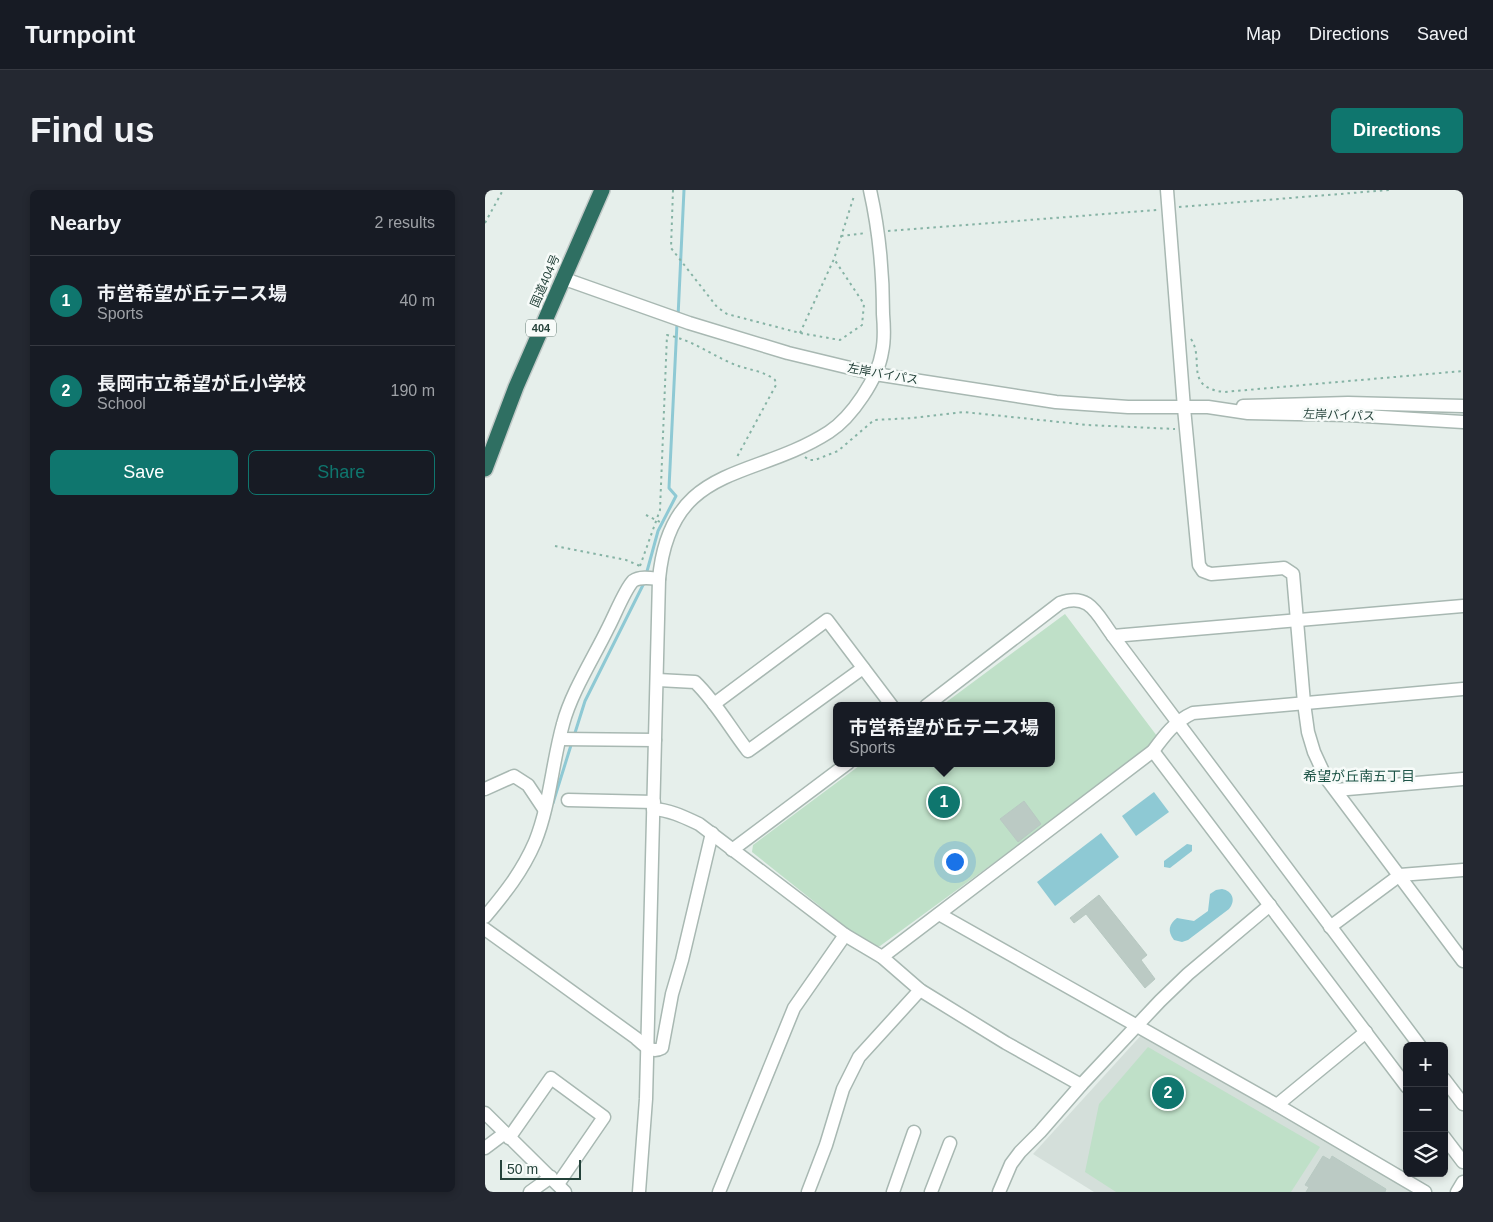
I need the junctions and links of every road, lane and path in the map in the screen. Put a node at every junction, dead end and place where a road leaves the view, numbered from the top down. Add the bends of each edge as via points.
1 (503, 190) edge
2 (602, 190) edge
3 (673, 190) edge
4 (870, 190) edge
5 (1167, 190) edge
6 (1389, 190) edge
7 (854, 196) dead end
8 (1169, 208) junction
9 (485, 223) edge
10 (877, 232) junction
11 (841, 236) junction
12 (834, 259) junction
13 (562, 278) junction
14 (1179, 331) junction
15 (800, 333) junction
16 (1463, 371) edge
17 (875, 374) junction
18 (1463, 406) edge
19 (1184, 408) junction
20 (1216, 408) junction
21 (1463, 422) edge
22 (1181, 430) dead end
23 (493, 446) junction
24 (796, 450) junction
25 (485, 465) edge
26 (485, 469) edge
27 (739, 471) junction
28 (485, 476) edge
29 (646, 515) dead end
30 (658, 520) junction
31 (671, 528) junction
32 (555, 546) dead end
33 (640, 572) junction
34 (659, 579) junction
35 (1463, 606) edge
36 (1296, 620) junction
37 (1113, 636) junction
38 (863, 668) junction
39 (657, 680) junction
40 (1463, 689) edge
41 (890, 702) edge
42 (931, 702) edge
43 (714, 704) junction
44 (1304, 704) junction
45 (1177, 722) junction
46 (560, 739) junction
47 (655, 740) junction
48 (1153, 751) junction
49 (843, 767) edge
50 (1463, 779) edge
51 (485, 789) edge
52 (1336, 790) junction
53 (569, 800) dead end
54 (654, 805) junction
55 (545, 809) junction
56 (712, 833) junction
57 (732, 850) junction
58 (1463, 870) edge
59 (1400, 875) junction
60 (1270, 904) junction
61 (939, 914) junction
62 (485, 918) edge
63 (1330, 927) junction
64 (485, 929) edge
65 (845, 935) junction
66 (883, 957) junction
67 (1462, 957) edge
68 (920, 990) junction
69 (1137, 1026) junction
70 (1366, 1032) junction
71 (1417, 1042) edge
72 (646, 1048) junction
73 (1403, 1082) edge
74 (1448, 1084) edge
75 (1081, 1085) junction
76 (1463, 1104) edge
77 (1277, 1105) junction
78 (485, 1113) edge
79 (914, 1132) dead end
80 (507, 1135) junction
81 (1448, 1142) edge
82 (950, 1143) dead end
83 (485, 1148) edge
84 (1463, 1162) edge
85 (1463, 1182) edge
86 (558, 1185) edge
87 (530, 1192) edge
88 (639, 1192) edge
89 (719, 1192) edge
90 (808, 1192) edge
91 (893, 1192) edge
92 (931, 1192) edge
93 (999, 1192) edge
94 (1425, 1192) edge
95 (1457, 1192) edge

1 - 9 path
2 - 13 highway, 国道404号 / 404
3 - 15 path via 671,248 717,307 727,314
4 - 10 street
5 - 8 street
6 - 8 path
7 - 11 path
8 - 10 path
8 - 14 street
10 - 11 path
10 - 17 street via 884,337
11 - 12 path
12 - 15 path
12 - 15 path via 864,304 862,325 840,340
13 - 17 street, 左岸バイパス via 689,323 788,353
13 - 23 highway, 国道404号 / 404
14 - 16 path via 1192,340 1197,374 1214,391
14 - 19 street
17 - 19 street, 左岸バイパス via 1055,402
17 - 24 street via 843,421 830,432
18 - 20 street, 左岸バイパス via 1315,403
19 - 20 street, 左岸バイパス
19 - 36 street via 1199,565 1211,574 1284,568 1293,574
20 - 21 street, 左岸バイパス via 1248,413
22 - 24 path via 1089,425 965,412 874,420 838,451 815,460 809,460
23 - 25 street
23 - 26 highway, 国道404号 / 404
23 - 28 street
24 - 27 street
27 - 30 path via 737,457 776,385 775,380 769,375 732,364 684,339 667,335 661,510
27 - 31 street via 692,498
29 - 30 path
30 - 31 path
30 - 33 path
31 - 34 street via 662,551
32 - 33 path via 626,560
33 - 34 street
33 - 46 street via 574,695
34 - 39 street
35 - 36 street
36 - 37 street
36 - 44 street
37 - 42 street via 1085,601 1067,601
37 - 45 street
38 - 41 street
38 - 43 street via 749,751
38 - 43 street via 827,620
39 - 43 street via 695,682
39 - 47 street
40 - 44 street
44 - 45 street via 1193,713
44 - 52 street via 1314,752 1326,778
45 - 48 street
45 - 63 street
46 - 47 street
46 - 55 street
47 - 54 street
48 - 60 street
48 - 61 street
49 - 57 street
50 - 52 street
51 - 55 street via 514,776 528,785
52 - 59 street
53 - 54 street
54 - 56 street
54 - 72 street
55 - 62 street via 526,862
56 - 57 street
56 - 72 street via 662,1048
57 - 65 street
58 - 59 street
59 - 63 street
59 - 67 street
60 - 69 street via 1188,974
60 - 70 street
61 - 66 street
61 - 69 street
63 - 71 street
64 - 72 street
65 - 66 street
65 - 89 street via 794,1008
66 - 68 street
68 - 75 street
68 - 90 street via 859,1057 843,1089
69 - 75 street
69 - 77 street
70 - 73 street
70 - 77 street
72 - 88 street
74 - 76 street
75 - 93 street via 1020,1152
77 - 94 street
78 - 80 street
79 - 91 street
80 - 83 street
80 - 86 street
80 - 86 street via 551,1078 604,1117
81 - 84 street
82 - 92 street
85 - 95 street
86 - 87 street

